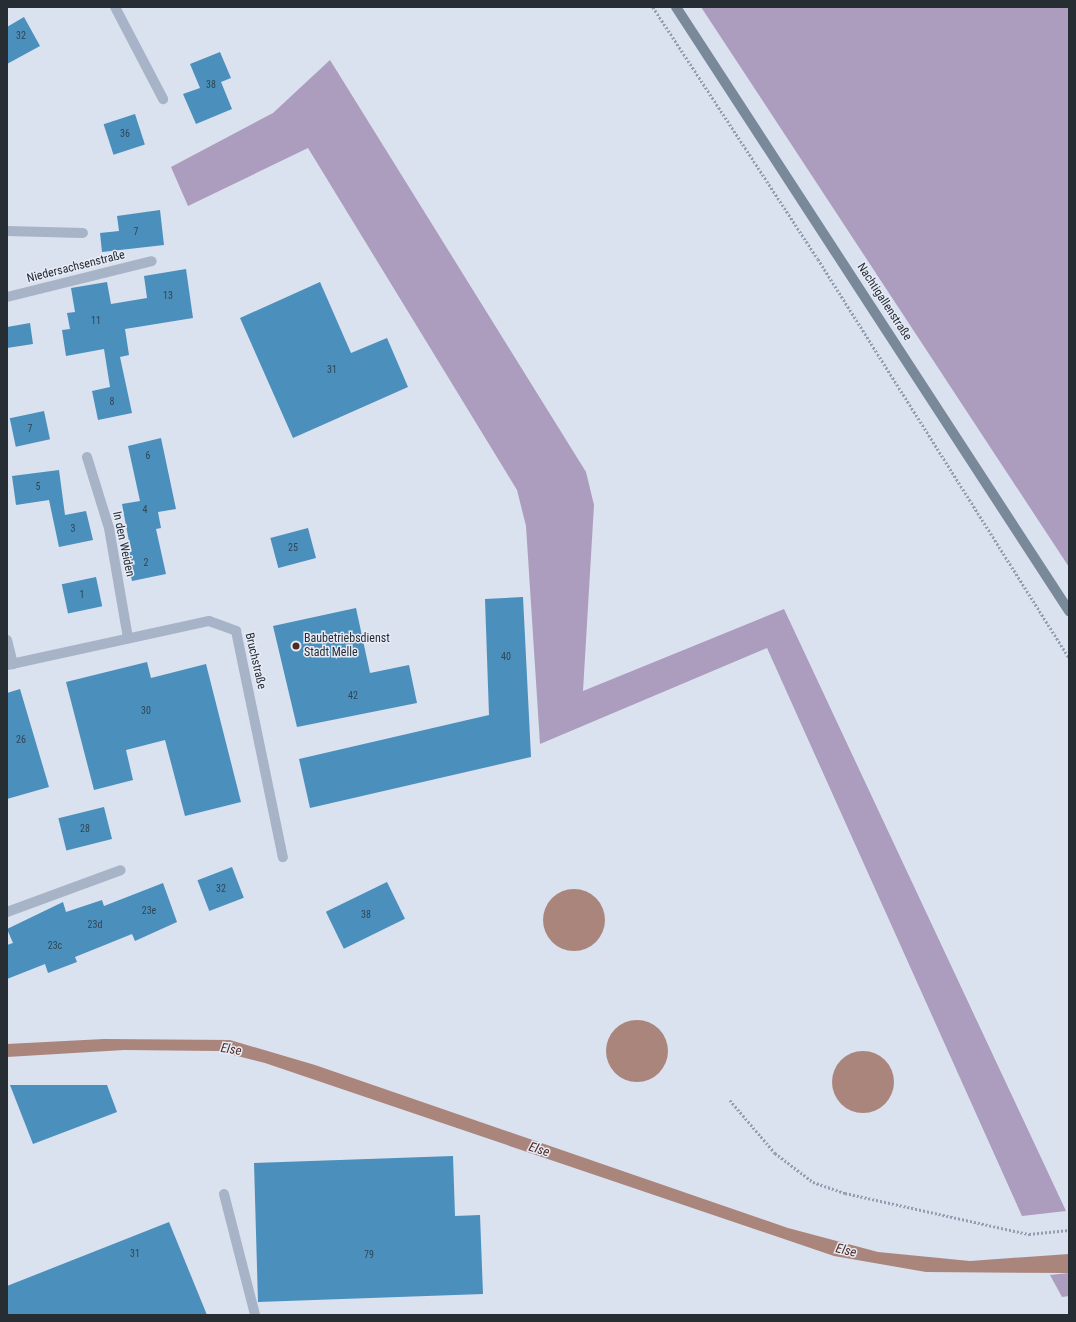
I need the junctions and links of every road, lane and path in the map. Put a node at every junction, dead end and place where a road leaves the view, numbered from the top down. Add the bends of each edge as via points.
1 (115, 7) edge
2 (653, 7) edge
3 (676, 7) edge
4 (163, 99) dead end
5 (7, 231) edge
6 (84, 233) dead end
7 (152, 261) dead end
8 (7, 298) edge
9 (87, 457) dead end
10 (1069, 611) edge
11 (128, 638) junction
12 (7, 640) edge
13 (1069, 658) edge
14 (10, 664) edge
15 (283, 856) dead end
16 (121, 870) dead end
17 (7, 912) edge
18 (730, 1100) dead end
19 (224, 1194) dead end
20 (1069, 1230) edge
21 (255, 1315) edge

1 - 4 street
2 - 13 path via 822,266
3 - 10 main road, Nachtigallenstraße
5 - 6 street
7 - 8 street, Niedersachsenstraße
9 - 11 street, In den Weiden via 109,528
11 - 14 street, Bruchstraße
11 - 15 street, Bruchstraße via 208,621 236,631
12 - 14 street
16 - 17 street
18 - 20 path via 776,1154 813,1182 845,1193 1029,1234
19 - 21 street

